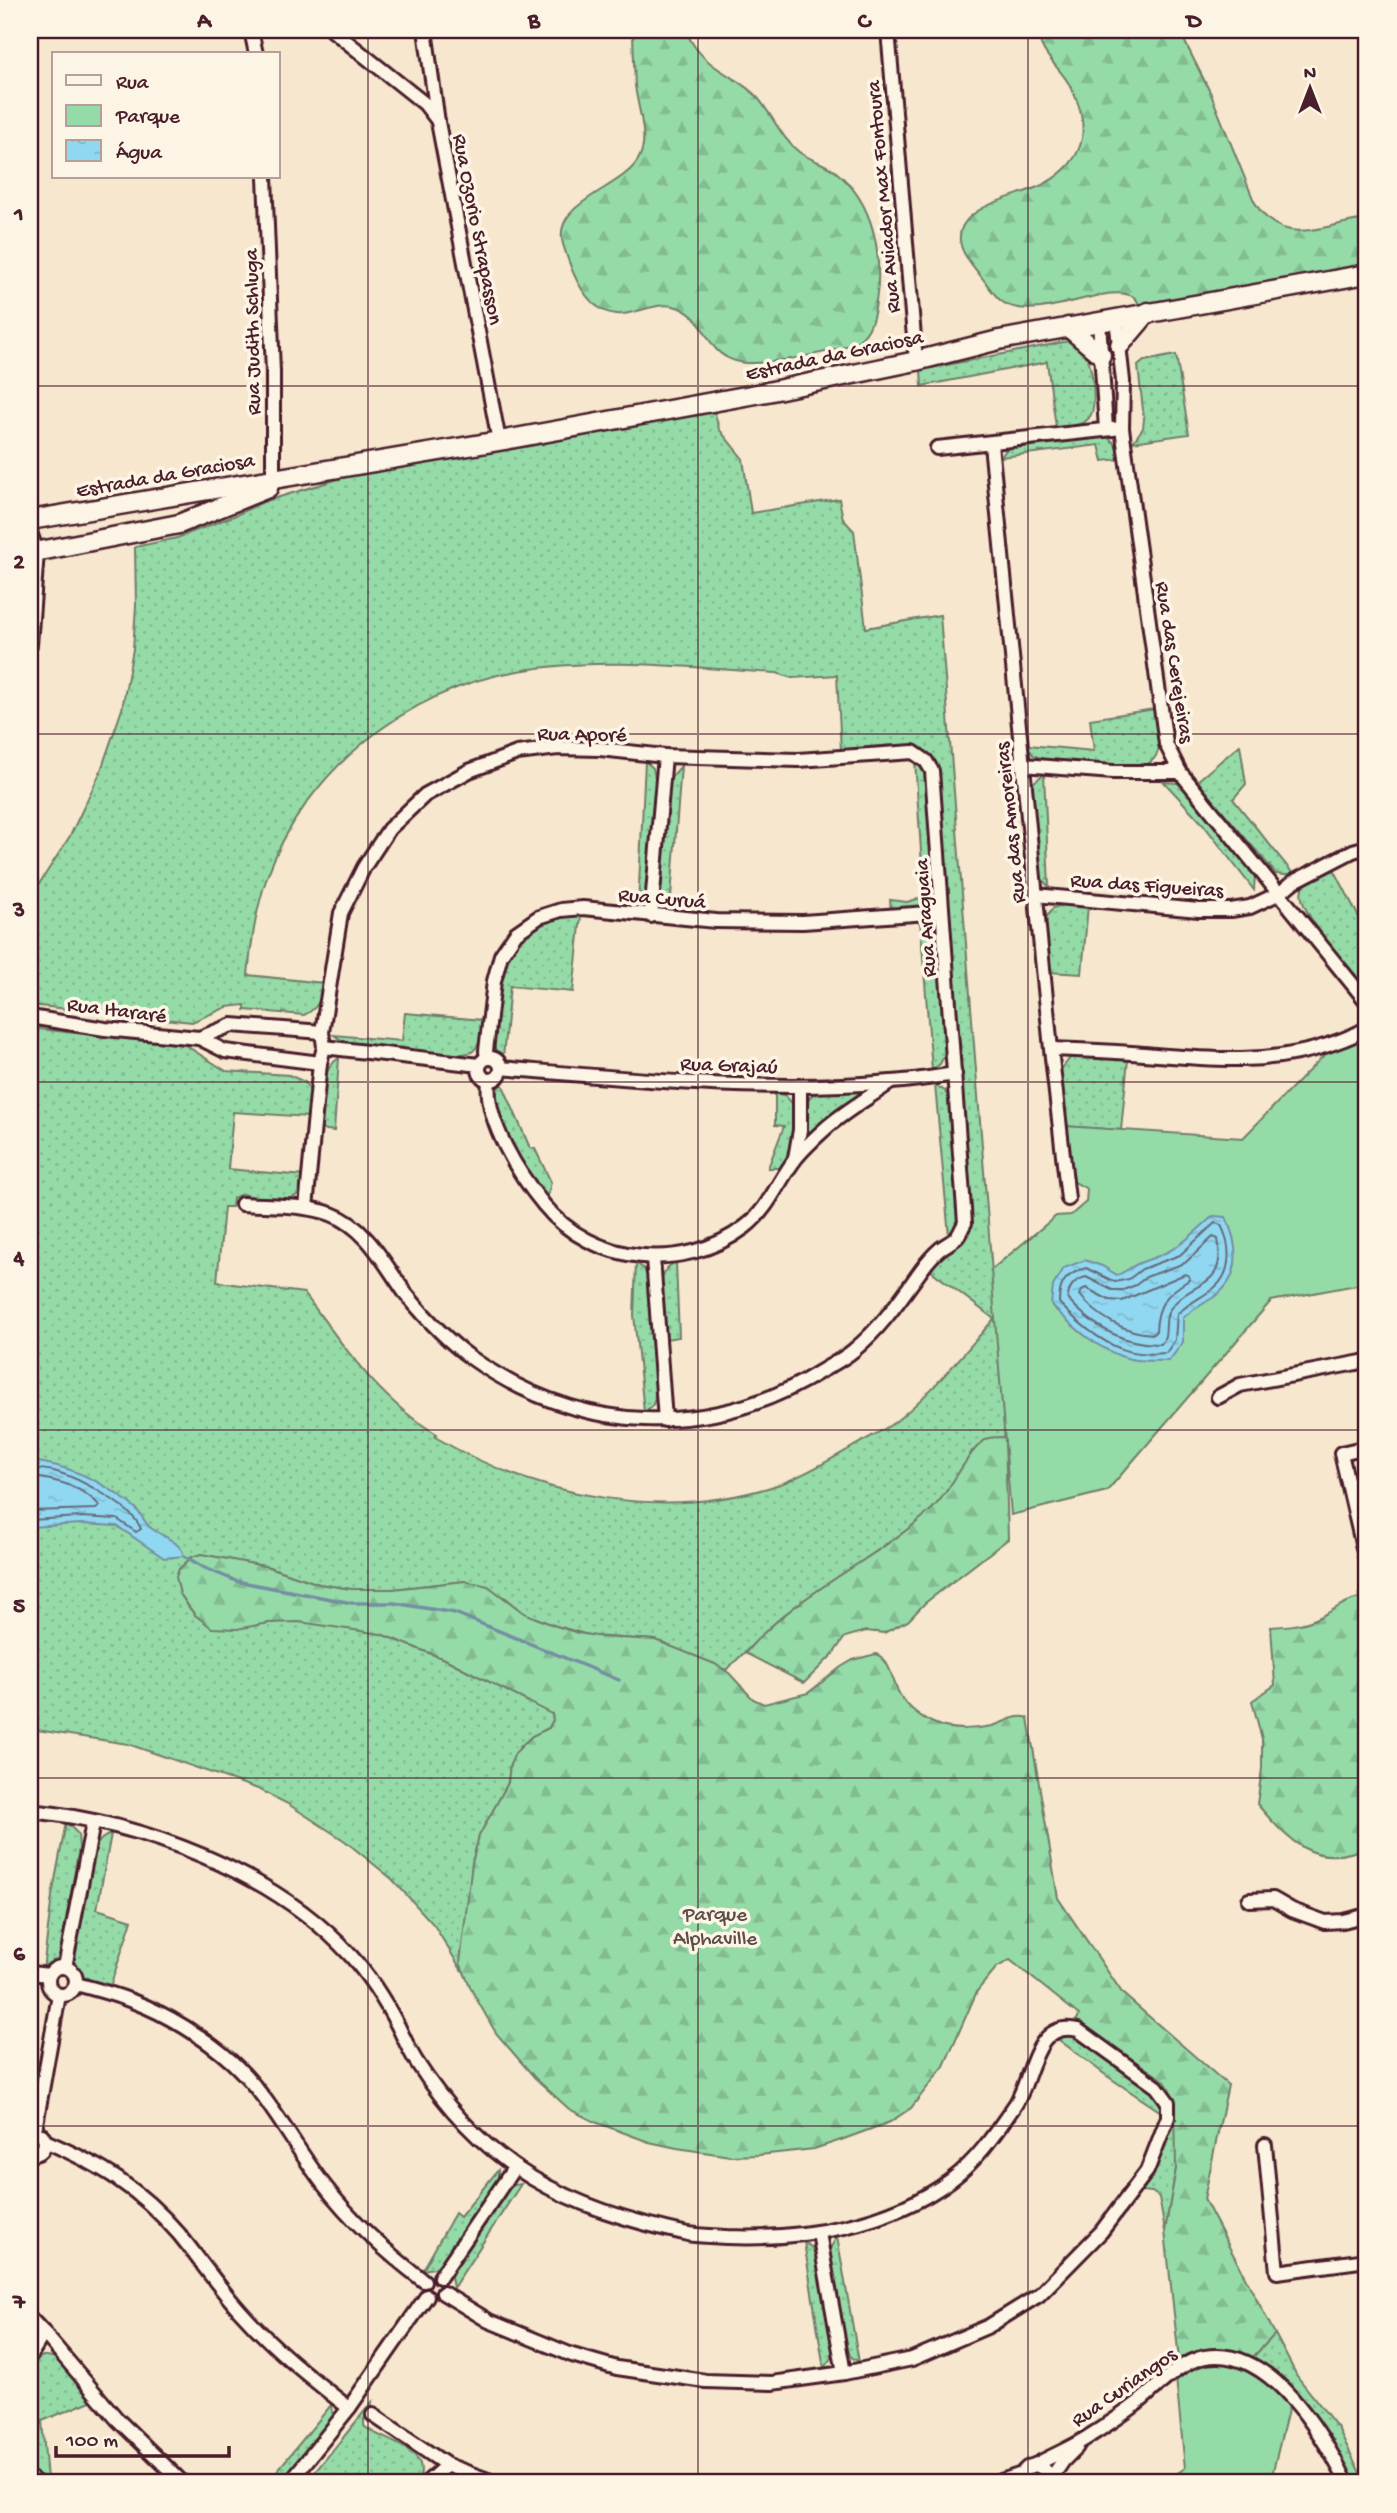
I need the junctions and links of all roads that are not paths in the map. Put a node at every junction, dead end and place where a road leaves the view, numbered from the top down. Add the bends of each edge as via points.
1 (251, 30) edge
2 (332, 30) edge
3 (425, 30) edge
4 (888, 30) edge
5 (256, 52) edge
6 (438, 122) junction
7 (265, 178) edge
8 (1367, 274) edge
9 (1148, 312) junction
10 (1107, 319) junction
11 (1068, 327) junction
12 (1120, 345) junction
13 (1101, 355) junction
14 (916, 361) junction
15 (1122, 428) junction
16 (1106, 429) junction
17 (499, 441) junction
18 (991, 444) junction
19 (937, 448) dead end
20 (273, 482) junction
21 (30, 520) edge
22 (30, 532) edge
23 (33, 553) edge
24 (30, 645) edge
25 (665, 756) junction
26 (926, 761) joint
27 (1023, 765) junction
28 (1180, 772) junction
29 (1367, 847) edge
30 (1280, 893) junction
31 (1035, 895) junction
32 (943, 912) junction
33 (651, 916) junction
34 (1367, 1002) edge
35 (30, 1017) edge
36 (1367, 1028) edge
37 (322, 1031) junction
38 (199, 1038) junction
39 (324, 1046) junction
40 (1051, 1049) junction
41 (483, 1062) junction
42 (320, 1063) junction
43 (501, 1068) junction
44 (955, 1074) junction
45 (489, 1081) junction
46 (891, 1082) junction
47 (800, 1086) junction
48 (795, 1159) junction
49 (1068, 1199) dead end
50 (242, 1204) dead end
51 (306, 1209) junction
52 (653, 1258) junction
53 (1367, 1361) edge
54 (1218, 1396) dead end
55 (665, 1420) junction
56 (1367, 1447) edge
57 (1367, 1565) edge
58 (30, 1811) edge
59 (93, 1823) junction
60 (1250, 1900) dead end
61 (1367, 1915) edge
62 (65, 1967) junction
63 (30, 1973) edge
64 (49, 1975) junction
65 (76, 1984) junction
66 (59, 1995) junction
67 (32, 2131) edge
68 (45, 2141) junction
69 (1265, 2145) dead end
70 (30, 2157) edge
71 (514, 2168) junction
72 (819, 2234) junction
73 (1367, 2260) edge
74 (440, 2277) junction
75 (424, 2281) junction
76 (443, 2293) junction
77 (427, 2296) junction
78 (30, 2318) edge
79 (44, 2333) junction
80 (30, 2356) edge
81 (844, 2373) junction
82 (349, 2408) junction
83 (373, 2415) dead end
84 (1088, 2438) junction
85 (447, 2465) junction
86 (1035, 2465) junction
87 (30, 2479) edge
88 (1022, 2479) edge
89 (36, 2483) edge
90 (183, 2483) edge
91 (289, 2483) edge
92 (426, 2483) edge
93 (496, 2483) edge
94 (995, 2483) edge
95 (1048, 2483) edge
96 (1347, 2483) edge

1 - 5 street
2 - 6 street, Rua Ozorio Strapasson via 425,104
3 - 6 street
4 - 14 street, Rua Aviador Max Fontoura
6 - 17 street, Rua Ozorio Strapasson
7 - 20 street, Rua Judith Schluga
8 - 9 main road, Estrada da Graciosa
9 - 10 main road, Estrada da Graciosa
9 - 12 main road
10 - 11 main road, Estrada da Graciosa
10 - 12 street, Rua das Cerejeiras
10 - 13 street
11 - 13 main road
11 - 14 main road, Estrada da Graciosa
12 - 15 street, Rua das Cerejeiras
13 - 16 street
14 - 17 main road, Estrada da Graciosa
15 - 16 street
15 - 28 street, Rua das Cerejeiras via 1166,744
16 - 18 street
17 - 20 main road, Estrada da Graciosa
18 - 19 street
18 - 27 street, Rua das Amoreiras
20 - 21 main road, Estrada da Graciosa
20 - 23 main road, Estrada da Graciosa via 179,524
22 - 23 street
23 - 24 street
25 - 26 street, Rua Aporé via 798,760 914,752
25 - 33 street
25 - 37 street, Rua Aporé via 558,748 517,753 469,771 425,795 389,829 341,914
26 - 32 street, Rua Araguaia via 932,771
27 - 28 street
27 - 31 street, Rua das Amoreiras
28 - 30 street, Rua das Cerejeiras
29 - 30 street, Rua das Figueiras via 1293,882
30 - 31 street, Rua das Figueiras via 1251,907 1231,910
30 - 34 street, Rua das Cerejeiras
31 - 40 street, Rua das Amoreiras
32 - 33 street, Rua Curuá via 803,922
32 - 44 street, Rua Araguaia
33 - 41 street, Rua Curuá via 561,910 539,917 516,933 501,955 494,981
35 - 38 street, Rua Itararé
36 - 40 street via 1311,1051 1264,1060
37 - 38 street via 232,1025
37 - 39 street, Rua Aporé
38 - 42 street via 225,1051
39 - 41 street
39 - 42 street
40 - 49 street, Rua das Amoreiras
41 - 43 street via 498,1061
41 - 45 street via 480,1075
42 - 51 street
43 - 45 street via 499,1077
43 - 47 street, Rua Grajaú
44 - 46 street, Rua Grajaú
44 - 55 street, Rua Araguaia via 965,1223 957,1238 923,1267 880,1326 853,1352 793,1389 755,1405 723,1414
45 - 52 street via 494,1115 507,1149 548,1211 593,1244
46 - 47 street, Rua Grajaú
46 - 48 street via 827,1127
47 - 48 street
48 - 52 street via 771,1200 746,1226 715,1245
50 - 51 street, Rua Araguaia
51 - 55 street, Rua Araguaia via 331,1214 354,1226 436,1329 505,1381 559,1405
52 - 55 street
53 - 54 street via 1240,1385
56 - 57 street via 1341,1453
58 - 59 street
59 - 62 street
59 - 71 street via 185,1848 277,1893 321,1926 378,1992 414,2058 452,2112
60 - 61 street via 1273,1899 1325,1922
62 - 64 street
62 - 65 street via 74,1974
63 - 64 street
64 - 66 street via 50,1988
65 - 66 street via 71,1993
65 - 75 street via 158,2013 230,2061 257,2088 350,2216
66 - 67 street
67 - 68 street via 42,2134
68 - 70 street via 42,2151
68 - 82 street via 89,2160 155,2209 277,2350
69 - 73 street via 1277,2272
71 - 72 street via 567,2197 628,2220 681,2232 751,2238
71 - 74 street
72 - 81 street
72 - 81 street via 914,2202 952,2179 988,2145 1021,2097 1041,2044 1051,2032 1066,2027 1078,2030 1157,2087 1168,2102 1168,2117 1147,2171 1101,2232 1039,2295 989,2326 912,2359
74 - 75 street
74 - 76 street
75 - 77 street via 422,2289
76 - 77 street via 436,2298
76 - 81 street via 537,2343 617,2368 705,2381 772,2383
77 - 82 street
78 - 79 street
79 - 80 street
79 - 90 street via 117,2419
82 - 91 street
83 - 85 street
84 - 86 street, Rua Curiangos
84 - 95 street
84 - 96 street, Rua Curiangos via 1186,2364 1224,2356 1250,2365 1296,2403 1334,2455
85 - 92 street
85 - 93 street
86 - 88 street, Rua Curiangos via 1025,2469
86 - 95 street via 1048,2473
87 - 89 street
88 - 94 street

